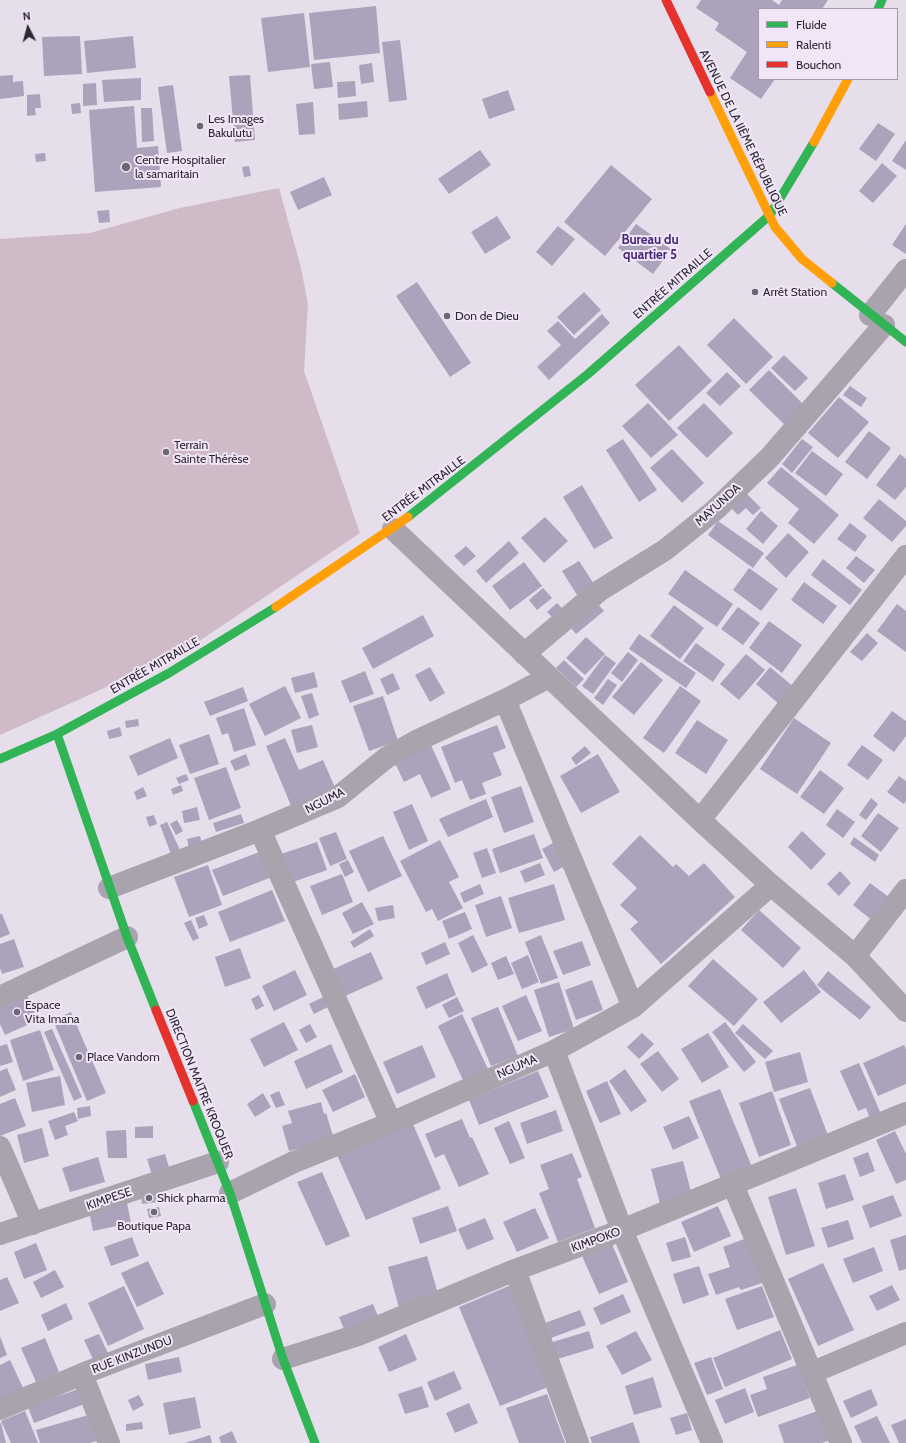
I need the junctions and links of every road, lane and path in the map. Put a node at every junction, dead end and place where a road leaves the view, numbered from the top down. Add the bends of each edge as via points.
1 (666, 0) edge
2 (847, 80) edge
3 (770, 215) junction
4 (906, 270) edge
5 (877, 320) junction
6 (906, 342) edge
7 (393, 529) junction
8 (902, 569) edge
9 (524, 654) junction
10 (549, 677) junction
11 (505, 700) junction
12 (57, 734) junction
13 (0, 759) edge
14 (700, 820) junction
15 (260, 830) junction
16 (771, 885) junction
17 (108, 888) junction
18 (906, 890) edge
19 (127, 937) junction
20 (855, 956) junction
21 (0, 997) edge
22 (633, 1007) junction
23 (906, 1011) edge
24 (554, 1051) junction
25 (906, 1114) edge
26 (391, 1123) junction
27 (0, 1147) edge
28 (218, 1162) junction
29 (733, 1184) junction
30 (230, 1192) junction
31 (33, 1224) junction
32 (622, 1230) junction
33 (0, 1234) edge
34 (515, 1270) junction
35 (265, 1304) junction
36 (906, 1333) edge
37 (283, 1359) junction
38 (811, 1373) junction
39 (82, 1374) junction
40 (0, 1409) edge
41 (109, 1443) edge
42 (315, 1443) edge
43 (578, 1443) edge
44 (712, 1443) edge
45 (841, 1443) edge

1 - 3 street, AVENUE DE LA IIÈME RÉPUBLIQUE
2 - 3 street, ENTRÉE MITRAILLE
3 - 5 street, AVENUE DE LA IIÈME RÉPUBLIQUE via 775,227 802,259
3 - 7 street, ENTRÉE MITRAILLE via 588,374
4 - 5 street, MAYUNDA
5 - 6 street, AVENUE DE LA IIÈME RÉPUBLIQUE
5 - 9 street, MAYUNDA via 770,457 715,510 665,550 599,591
7 - 9 street
7 - 12 street, ENTRÉE MITRAILLE via 170,673
8 - 14 street
9 - 10 street
10 - 11 street, NGUMA
10 - 14 street
11 - 15 street, NGUMA via 416,741 386,758 338,797
11 - 22 street
12 - 13 street
12 - 17 street, DIRECTION MAITRE KROQUER
14 - 16 street
15 - 17 street, NGUMA
15 - 26 street
16 - 20 street
16 - 22 street, NGUMA
17 - 19 street, DIRECTION MAITRE KROQUER
18 - 20 street
19 - 21 street
19 - 28 street, DIRECTION MAITRE KROQUER
20 - 23 street
22 - 24 street, NGUMA
24 - 26 street, NGUMA
24 - 32 street
25 - 29 street, KIMPOKO
26 - 30 street, NGUMA via 294,1162
27 - 31 street
28 - 30 street, DIRECTION MAITRE KROQUER
28 - 31 street, KIMPESE
29 - 32 street, KIMPOKO
29 - 38 street
30 - 35 street, DIRECTION MAITRE KROQUER
31 - 33 street, KIMPESE
32 - 34 street, KIMPOKO
32 - 44 street
34 - 37 street, KIMPOKO via 358,1335
34 - 43 street
35 - 37 street, DIRECTION MAITRE KROQUER
35 - 39 street, RUE KINZUNDU
36 - 38 street
37 - 42 street, DIRECTION MAITRE KROQUER
38 - 45 street
39 - 40 street, RUE KINZUNDU
39 - 41 street

